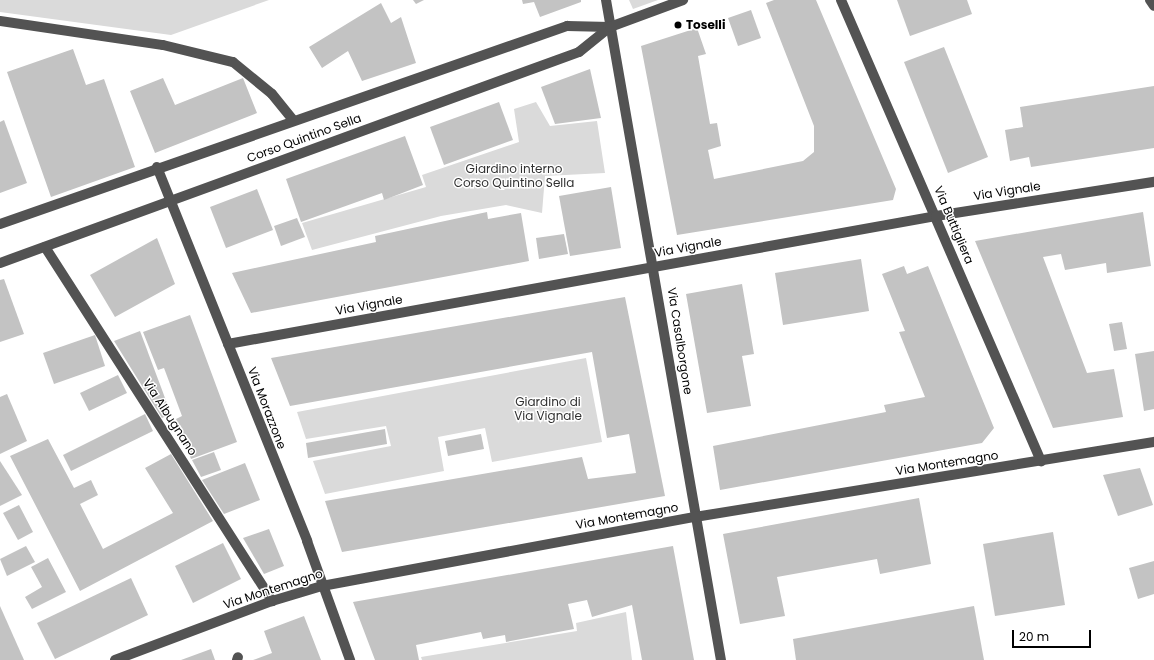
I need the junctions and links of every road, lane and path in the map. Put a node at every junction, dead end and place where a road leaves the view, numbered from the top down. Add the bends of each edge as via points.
1 (606, 0) edge
2 (683, 0) edge
3 (841, 0) edge
4 (1150, 0) edge
5 (1154, 6) edge
6 (0, 21) edge
7 (610, 27) junction
8 (293, 120) junction
9 (157, 167) junction
10 (1154, 182) edge
11 (171, 200) junction
12 (936, 216) junction
13 (0, 224) edge
14 (45, 247) junction
15 (0, 264) edge
16 (654, 266) junction
17 (228, 344) junction
18 (1154, 442) edge
19 (1041, 461) junction
20 (695, 517) junction
21 (322, 586) junction
22 (272, 601) junction
23 (115, 660) edge
24 (350, 660) edge
25 (721, 660) edge

1 - 7 street, Via Casalborgone
2 - 7 street, Corso Quintino Sella
3 - 12 street, Via Buttigliera
4 - 5 street
6 - 8 street via 163,45 233,62 272,94
7 - 8 street, Corso Quintino Sella via 567,26
7 - 11 street, Corso Quintino Sella via 579,52
7 - 16 street, Via Casalborgone
8 - 9 street, Corso Quintino Sella
9 - 11 street, Via Morazzone
9 - 13 street, Corso Quintino Sella
10 - 12 street, Via Vignale
11 - 14 street, Corso Quintino Sella
11 - 17 street, Via Morazzone
12 - 16 street, Via Vignale
12 - 19 street, Via Buttigliera
14 - 15 street, Corso Quintino Sella
14 - 22 street, Via Albugnano
16 - 17 street, Via Vignale
16 - 20 street, Via Casalborgone
17 - 21 street, Via Morazzone
18 - 19 street, Via Montemagno
19 - 20 street, Via Montemagno
20 - 21 street, Via Montemagno
20 - 25 street, Via Casalborgone
21 - 22 street, Via Montemagno
21 - 24 street, Via Morazzone
22 - 23 street, Via Montemagno

